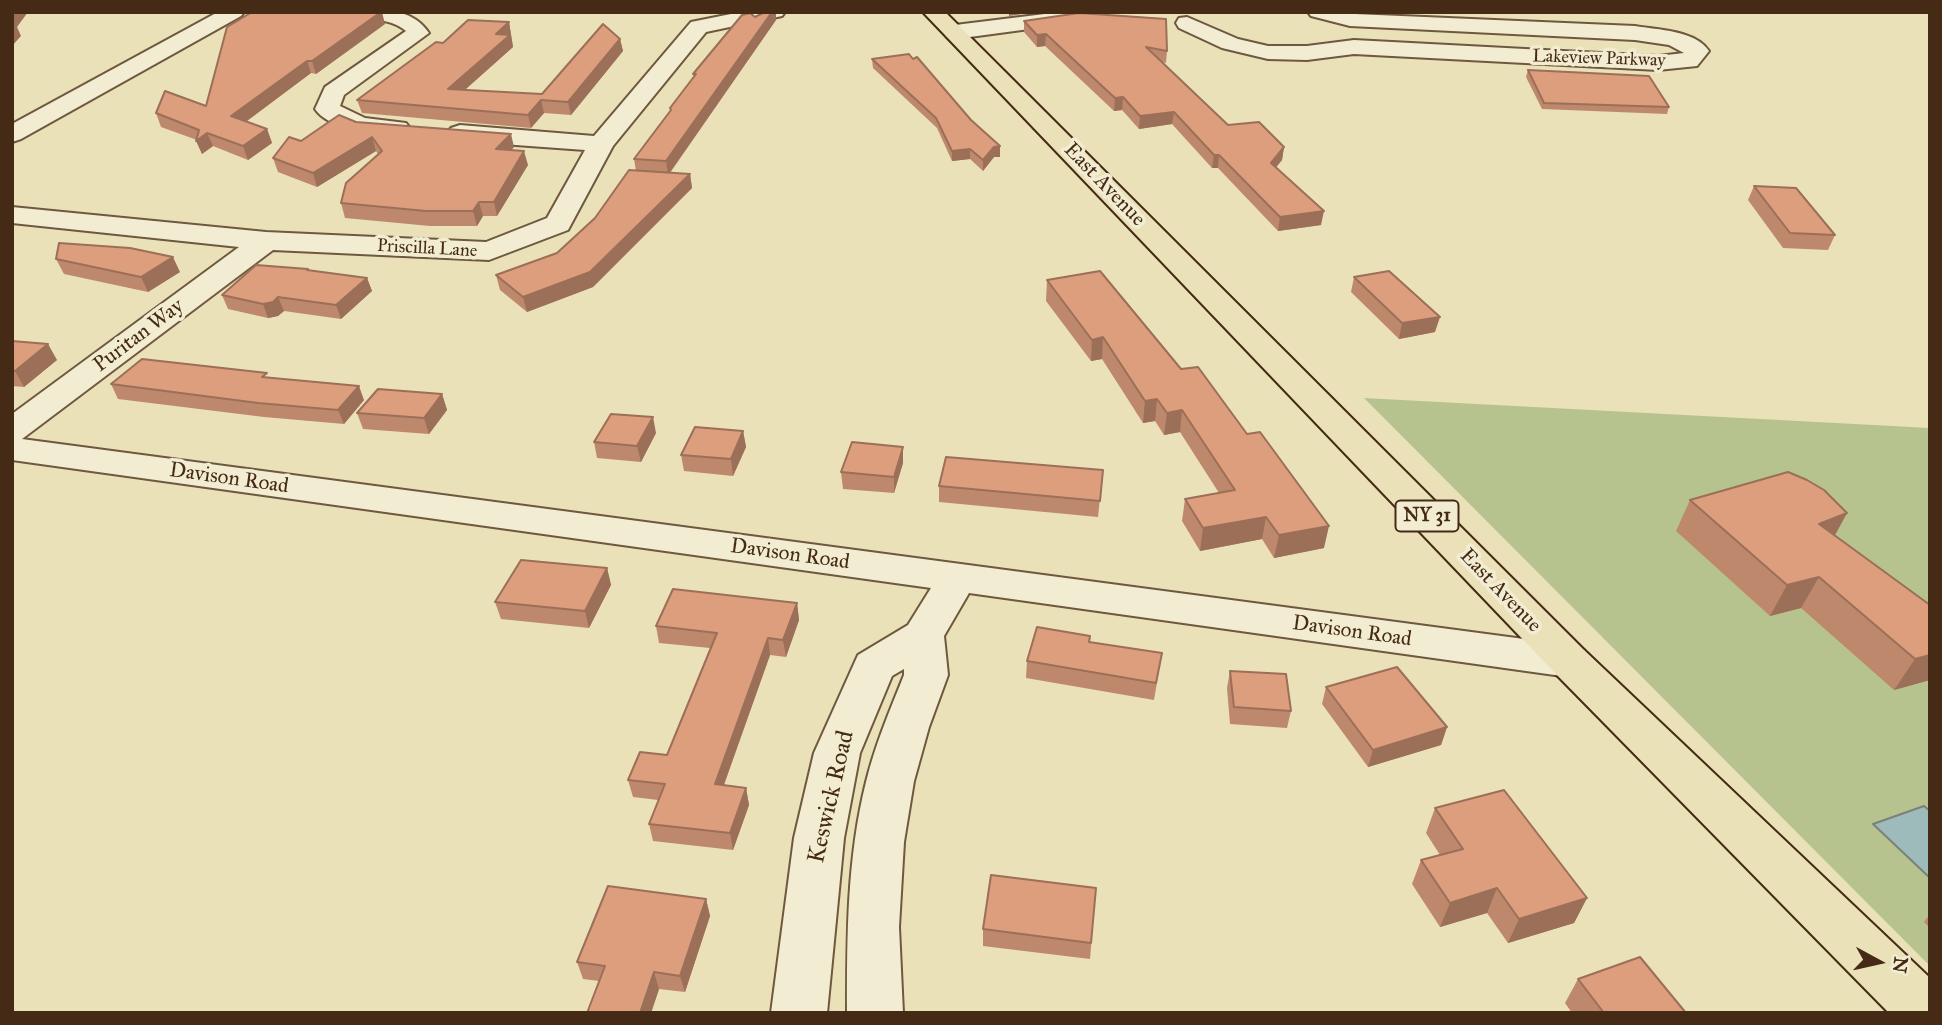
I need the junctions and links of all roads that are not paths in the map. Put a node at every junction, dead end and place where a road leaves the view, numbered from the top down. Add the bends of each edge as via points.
1 (234, 12) edge
2 (349, 12) edge
3 (775, 12) edge
4 (1318, 12) edge
5 (1211, 16) dead end
6 (1091, 17) edge
7 (1350, 20) junction
8 (1159, 21) edge
9 (944, 22) edge
10 (1187, 23) junction
11 (1354, 47) junction
12 (414, 129) edge
13 (441, 131) edge
14 (12, 134) edge
15 (601, 144) junction
16 (12, 215) edge
17 (266, 241) junction
18 (12, 431) edge
19 (12, 449) edge
20 (957, 578) junction
21 (923, 636) junction
22 (1569, 661) junction
23 (799, 1002) edge
24 (875, 1013) edge
25 (1927, 1013) edge

1 - 14 street
2 - 12 street via 397,16 413,23 418,33 332,92 327,109 360,125
3 - 15 street, Priscilla Lane via 699,27
4 - 7 street, Lakeview Parkway
5 - 10 street, Lakeview Parkway
6 - 9 street
7 - 11 street
7 - 11 street, Lakeview Parkway via 1634,33 1675,38 1698,51 1689,61 1658,63
8 - 10 street, Lakeview Parkway
9 - 22 highway, East Avenue / NY 31
10 - 11 street, Lakeview Parkway via 1223,43 1269,54
13 - 15 street
15 - 17 street, Priscilla Lane via 558,224 489,251
16 - 17 street, Priscilla Lane
17 - 18 street, Puritan Way
19 - 20 street, Davison Road
20 - 21 street, Keswick Road
20 - 22 street, Davison Road
21 - 23 street, Keswick Road via 873,666 837,753 819,838
21 - 24 street via 926,675 890,781 879,842 873,927
22 - 25 highway, East Avenue / NY 31

